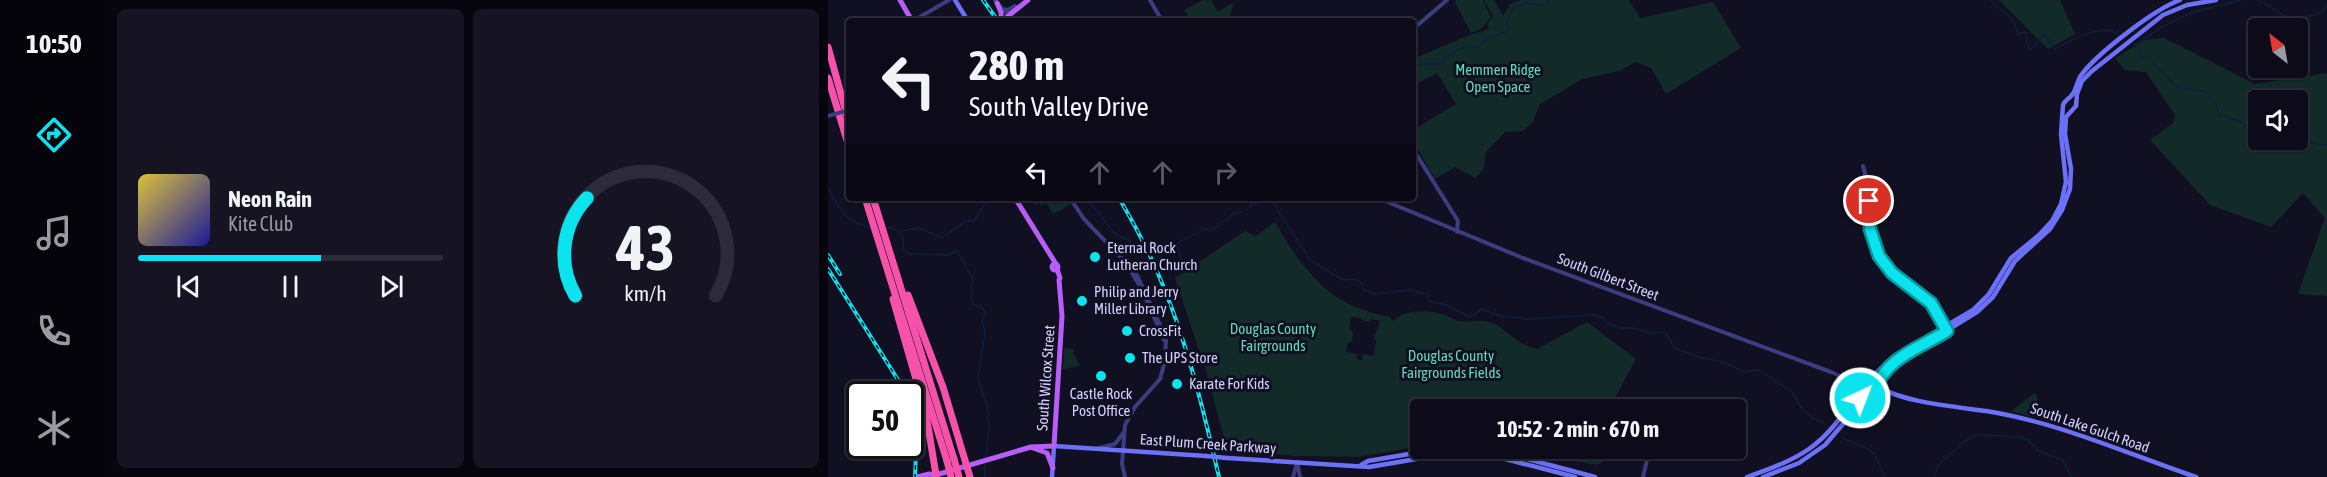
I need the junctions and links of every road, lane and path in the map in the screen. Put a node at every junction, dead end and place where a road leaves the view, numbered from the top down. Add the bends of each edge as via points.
1 (900, 0) edge
2 (949, 0) edge
3 (955, 0) edge
4 (1023, 0) edge
5 (1028, 0) edge
6 (1150, 0) edge
7 (1447, 0) edge
8 (2180, 0) edge
9 (2216, 0) edge
10 (996, 1) edge
11 (1015, 8) junction
12 (1004, 11) junction
13 (910, 18) edge
14 (917, 18) edge
15 (966, 18) edge
16 (1000, 18) edge
17 (1001, 18) edge
18 (1002, 18) edge
19 (1160, 18) edge
20 (1416, 26) edge
21 (828, 47) edge
22 (828, 78) edge
23 (2070, 98) junction
24 (2076, 101) junction
25 (2064, 108) junction
26 (2072, 110) junction
27 (846, 111) edge
28 (846, 112) edge
29 (828, 116) edge
30 (846, 137) edge
31 (1416, 154) edge
32 (1863, 166) dead end
33 (867, 201) edge
34 (873, 201) edge
35 (1017, 201) edge
36 (1072, 201) edge
37 (1385, 201) edge
38 (875, 216) junction
39 (1457, 232) junction
40 (885, 249) junction
41 (886, 264) junction
42 (2005, 267) junction
43 (2005, 276) junction
44 (1945, 329) junction
45 (1920, 342) junction
46 (1901, 357) junction
47 (1831, 372) junction
48 (1867, 377) junction
49 (1876, 384) junction
50 (1859, 386) junction
51 (1868, 393) junction
52 (1903, 397) junction
53 (1124, 431) junction
54 (1054, 446) junction
55 (1031, 447) junction
56 (1098, 449) junction
57 (1123, 450) junction
58 (1410, 454) edge
59 (1527, 459) edge
60 (950, 460) junction
61 (1647, 460) dead end
62 (1297, 462) junction
63 (1361, 465) junction
64 (967, 467) junction
65 (1053, 468) junction
66 (936, 476) edge
67 (917, 477) edge
68 (951, 477) edge
69 (959, 477) edge
70 (970, 477) edge
71 (1052, 477) edge
72 (1125, 477) edge
73 (1293, 477) edge
74 (1300, 477) edge
75 (1575, 477) edge
76 (1595, 477) edge
77 (1643, 477) edge
78 (1747, 477) edge
79 (1762, 477) edge
80 (2196, 477) edge

1 - 13 main road
2 - 14 street
3 - 15 main road
4 - 11 main road
5 - 11 main road
6 - 19 street
7 - 20 street
8 - 23 main road via 2153,14 2088,67
9 - 24 main road via 2181,7 2149,24 2085,78
10 - 12 street
10 - 16 main road
11 - 12 main road
11 - 18 main road
12 - 17 main road
21 - 28 highway
22 - 30 highway
23 - 24 main road
23 - 25 main road via 2064,102
24 - 26 main road
25 - 26 main road
25 - 42 main road via 2061,134 2067,175 2061,204 2044,230
26 - 43 main road via 2066,125 2071,175 2065,204 2047,233 2017,258
27 - 29 street, bridge
31 - 39 street via 1458,222
32 - 44 street via 1868,183 1870,229 1877,252 1889,270 1931,303
33 - 38 highway
34 - 38 highway
35 - 54 main road, South Wilcox Street via 1060,278 1062,313
36 - 53 street via 1123,257 1166,343 1160,379 1132,412
37 - 39 street, South Gilbert Street
38 - 40 highway
39 - 47 street, South Gilbert Street
40 - 41 highway
40 - 60 highway
40 - 64 highway via 937,368
41 - 60 highway
41 - 66 highway via 898,321 926,414
42 - 43 main road
42 - 44 main road via 1982,303
43 - 44 main road via 1983,308
44 - 45 main road
44 - 46 main road
45 - 46 main road
45 - 48 main road
46 - 49 main road via 1887,367
47 - 48 street, South Gilbert Street
47 - 50 street, South Gilbert Street
48 - 49 main road
48 - 50 main road
49 - 51 main road
49 - 52 main road, South Lake Gulch Road
50 - 51 main road
50 - 78 main road via 1839,421 1816,446 1791,461
51 - 52 main road, South Lake Gulch Road
51 - 79 main road via 1819,450 1793,466
52 - 80 main road, South Lake Gulch Road via 2049,424
53 - 56 street via 1115,444
53 - 57 street
54 - 55 main road
54 - 56 main road, East Plum Creek Parkway
54 - 65 main road, South Wilcox Street
55 - 64 main road
55 - 65 main road via 1047,453
56 - 57 main road, East Plum Creek Parkway
57 - 62 main road, East Plum Creek Parkway, bridge
57 - 72 street
58 - 63 main road, East Plum Creek Parkway
59 - 76 main road
60 - 68 highway, bridge
60 - 69 highway, bridge
61 - 77 street
62 - 63 main road, East Plum Creek Parkway
62 - 73 street
62 - 74 street
63 - 75 main road, East Plum Creek Parkway via 1473,452
64 - 66 main road
64 - 70 highway
65 - 71 main road, South Wilcox Street
66 - 67 main road

